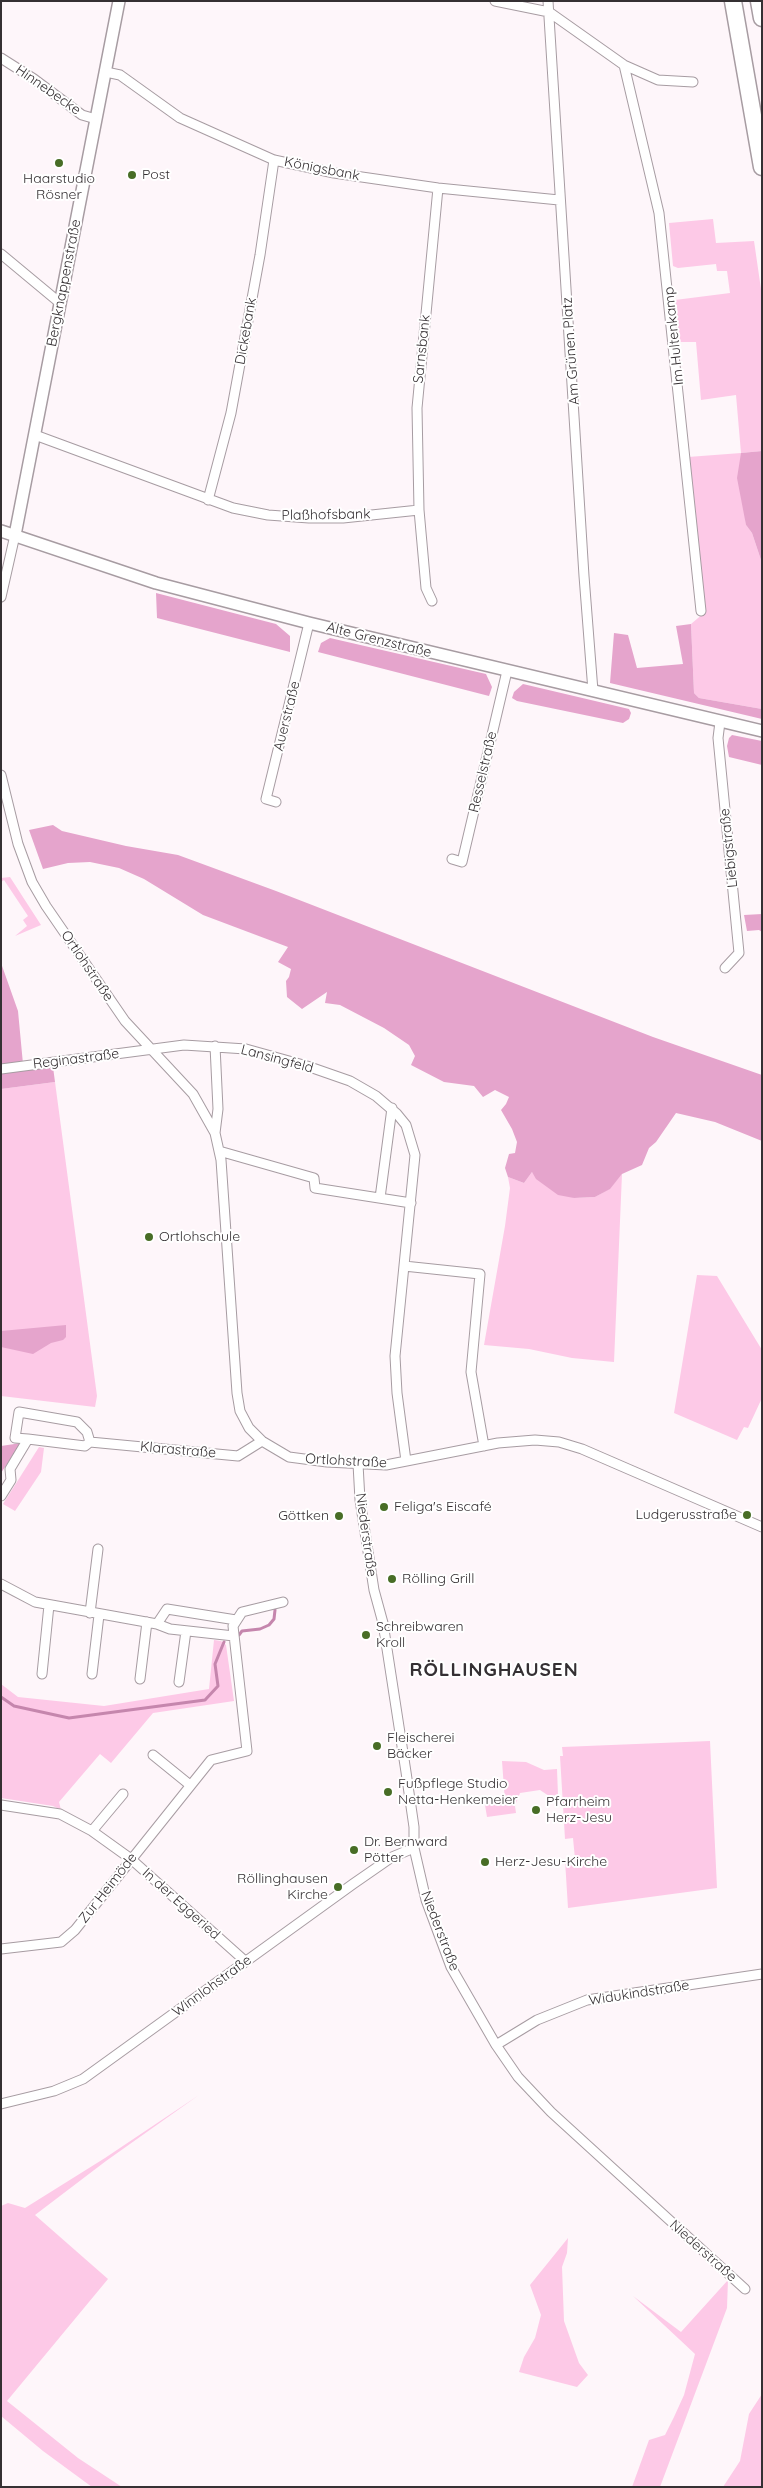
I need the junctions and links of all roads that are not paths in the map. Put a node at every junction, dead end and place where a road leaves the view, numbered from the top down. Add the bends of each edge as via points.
1 (119, 1) edge
2 (494, 1) edge
3 (548, 1) edge
4 (733, 1) edge
5 (759, 1) edge
6 (549, 12) junction
7 (762, 18) edge
8 (1, 58) edge
9 (624, 65) junction
10 (106, 72) junction
11 (694, 82) dead end
12 (96, 119) junction
13 (274, 160) junction
14 (762, 167) edge
15 (438, 188) junction
16 (559, 200) junction
17 (1, 254) edge
18 (60, 303) junction
19 (36, 435) junction
20 (208, 500) junction
21 (419, 510) junction
22 (1, 531) edge
23 (15, 535) junction
24 (1, 597) edge
25 (432, 601) dead end
26 (701, 611) dead end
27 (310, 624) junction
28 (507, 671) junction
29 (593, 691) junction
30 (720, 722) junction
31 (762, 731) edge
32 (1, 775) edge
33 (276, 802) dead end
34 (452, 859) dead end
35 (726, 968) dead end
36 (215, 1046) junction
37 (152, 1050) junction
38 (1, 1068) edge
39 (392, 1108) junction
40 (215, 1133) junction
41 (219, 1151) junction
42 (380, 1198) junction
43 (411, 1203) junction
44 (404, 1266) junction
45 (28, 1439) junction
46 (262, 1441) junction
47 (90, 1442) junction
48 (484, 1446) junction
49 (406, 1461) junction
50 (358, 1464) junction
51 (1, 1496) edge
52 (762, 1527) edge
53 (98, 1549) dead end
54 (1, 1584) edge
55 (283, 1602) dead end
56 (49, 1605) junction
57 (94, 1614) junction
58 (236, 1620) junction
59 (147, 1622) junction
60 (157, 1624) junction
61 (186, 1631) junction
62 (234, 1636) junction
63 (42, 1674) dead end
64 (92, 1674) dead end
65 (140, 1679) dead end
66 (179, 1682) dead end
67 (153, 1755) dead end
68 (190, 1785) junction
69 (123, 1794) dead end
70 (1, 1805) edge
71 (92, 1831) junction
72 (414, 1848) junction
73 (130, 1859) junction
74 (1, 1949) edge
75 (246, 1961) junction
76 (762, 1974) edge
77 (496, 2045) junction
78 (1, 2104) edge
79 (745, 2289) dead end

1 - 10 street, Bergknappenstraße
2 - 6 street
3 - 6 street, Am Grünen Platz
4 - 14 highway
5 - 7 highway
6 - 9 street
6 - 16 street, Am Grünen Platz
8 - 12 street, Hinnebecke via 82,115
9 - 11 street via 658,80
9 - 26 street, Im Hultenkamp via 659,213
10 - 12 street, Bergknappenstraße
10 - 13 street, Königsbank via 120,75 180,118
12 - 18 street, Bergknappenstraße
13 - 15 street, Königsbank via 334,173
13 - 20 street, Dickebank via 231,413
15 - 16 street, Königsbank
15 - 21 street, Sarnsbank via 416,408
16 - 29 street, Am Grünen Platz
17 - 18 street
18 - 19 street, Bergknappenstraße
19 - 20 street, Plaßhofsbank
19 - 23 street, Bergknappenstraße
20 - 21 street, Plaßhofsbank via 268,515 309,518 344,518
21 - 25 street via 426,588
22 - 23 street, Alte Grenzstraße
23 - 24 street
23 - 27 street, Alte Grenzstraße via 156,583
27 - 28 street, Alte Grenzstraße
27 - 33 street, Auerstraße via 266,799
28 - 29 street, Alte Grenzstraße
28 - 34 street, Resselstraße via 462,862
29 - 30 street, Alte Grenzstraße
30 - 31 street, Alte Grenzstraße
30 - 35 street, Liebigstraße via 718,738 739,953
32 - 37 street, Ortlohstraße via 18,844 32,882 125,1022
36 - 37 street, Lansingfeld via 184,1045
36 - 39 street, Lansingfeld via 246,1049 331,1074 376,1096
36 - 40 street, Ortlohstraße via 218,1109
37 - 38 street, Reginastraße
37 - 40 street, Ortlohstraße via 193,1094
39 - 42 street
39 - 43 street, Lansingfeld via 406,1125 412,1142
40 - 41 street, Ortlohstraße
41 - 42 street via 314,1178 315,1188
41 - 46 street, Ortlohstraße via 237,1393 240,1411 249,1428
42 - 43 street
43 - 44 street, Lansingfeld
44 - 48 street via 480,1274 471,1372
44 - 49 street, Lansingfeld via 395,1356
45 - 47 street, Klarastraße via 85,1446
45 - 47 street via 15,1438 19,1412 77,1422 87,1432
45 - 51 street via 10,1469 11,1480
46 - 47 street, Klarastraße via 238,1456
46 - 50 street, Ortlohstraße via 289,1457
48 - 49 street, Ortlohstraße
48 - 52 street, Ortlohstraße via 535,1440 563,1443
49 - 50 street, Ortlohstraße via 386,1465
50 - 72 street, Niederstraße via 360,1500 374,1590 383,1623 414,1827
53 - 57 street
54 - 56 street via 34,1602
55 - 58 street via 242,1612
56 - 57 street
56 - 63 street
57 - 59 street
57 - 64 street
58 - 60 street via 167,1609
58 - 62 street, Zur Heimöde
59 - 60 street
59 - 65 street
60 - 61 street
61 - 62 street
61 - 66 street
62 - 68 street, Zur Heimöde via 247,1751 211,1760
67 - 68 street
68 - 73 street, Zur Heimöde
69 - 71 street
70 - 71 street, In der Eggeried via 60,1814
71 - 73 street, In der Eggeried
72 - 75 street, Winnlohstraße via 386,1861
72 - 77 street, Niederstraße via 426,1900 451,1967
73 - 74 street, Zur Heimöde via 75,1930 61,1942
73 - 75 street, In der Eggeried
75 - 78 street, Winnlohstraße via 83,2079 54,2091
76 - 77 street, Widukindstraße via 587,2000 537,2020
77 - 79 street, Niederstraße via 518,2077 550,2112

